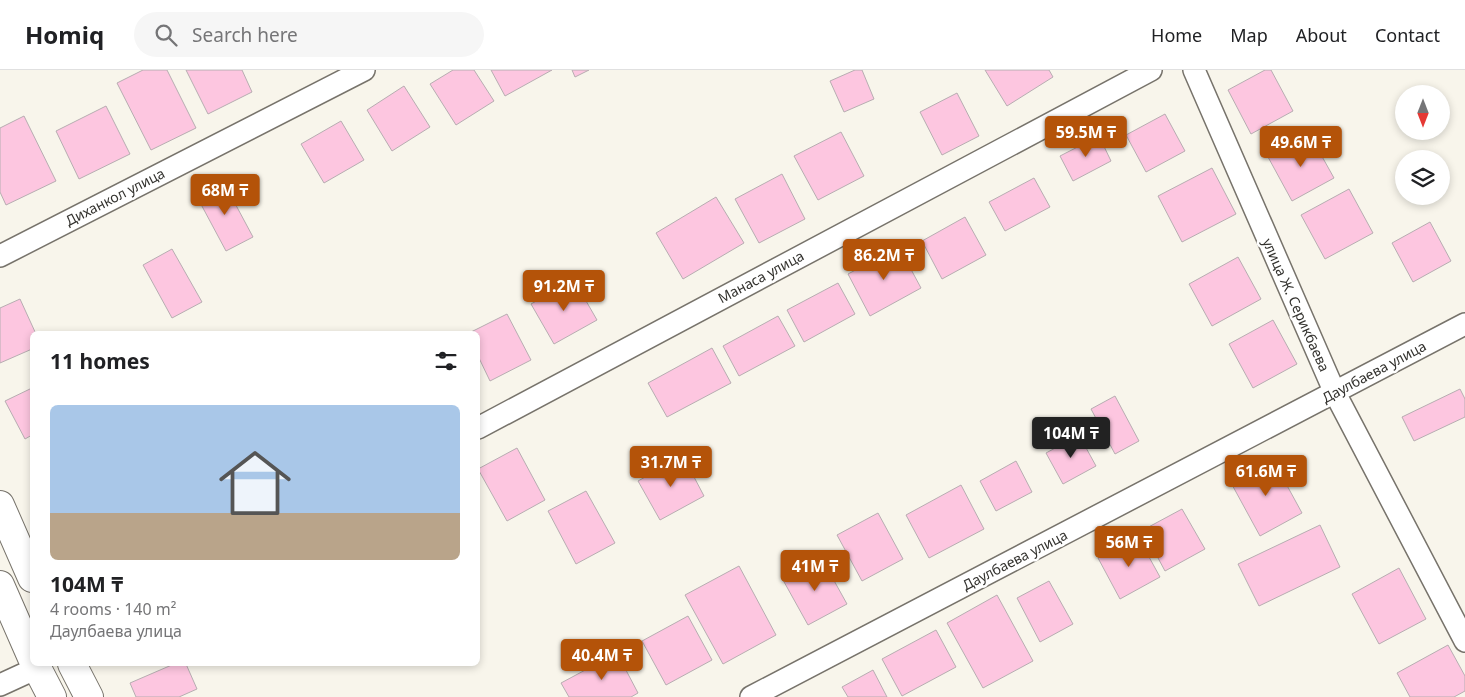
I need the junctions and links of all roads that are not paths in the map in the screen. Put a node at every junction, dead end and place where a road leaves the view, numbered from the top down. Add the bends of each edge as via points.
1 (364, 70) edge
2 (1151, 70) edge
3 (1194, 70) edge
4 (0, 256) edge
5 (1465, 324) edge
6 (1335, 393) junction
7 (480, 427) edge
8 (0, 505) edge
9 (30, 573) edge
10 (0, 585) edge
11 (1465, 641) edge
12 (30, 652) edge
13 (30, 666) edge
14 (36, 666) edge
15 (73, 666) edge
16 (0, 685) edge
17 (52, 697) edge
18 (89, 697) edge
19 (751, 697) edge

1 - 4 street, Диханкол улица
2 - 7 street, Манаса улица
3 - 6 street, улица Ж. Серикбаева
5 - 6 street, Даулбаева улица
6 - 11 street, улица Ж. Серикбаева
6 - 19 street, Даулбаева улица
8 - 9 main road
10 - 12 main road
13 - 16 street
14 - 17 main road
15 - 18 main road

